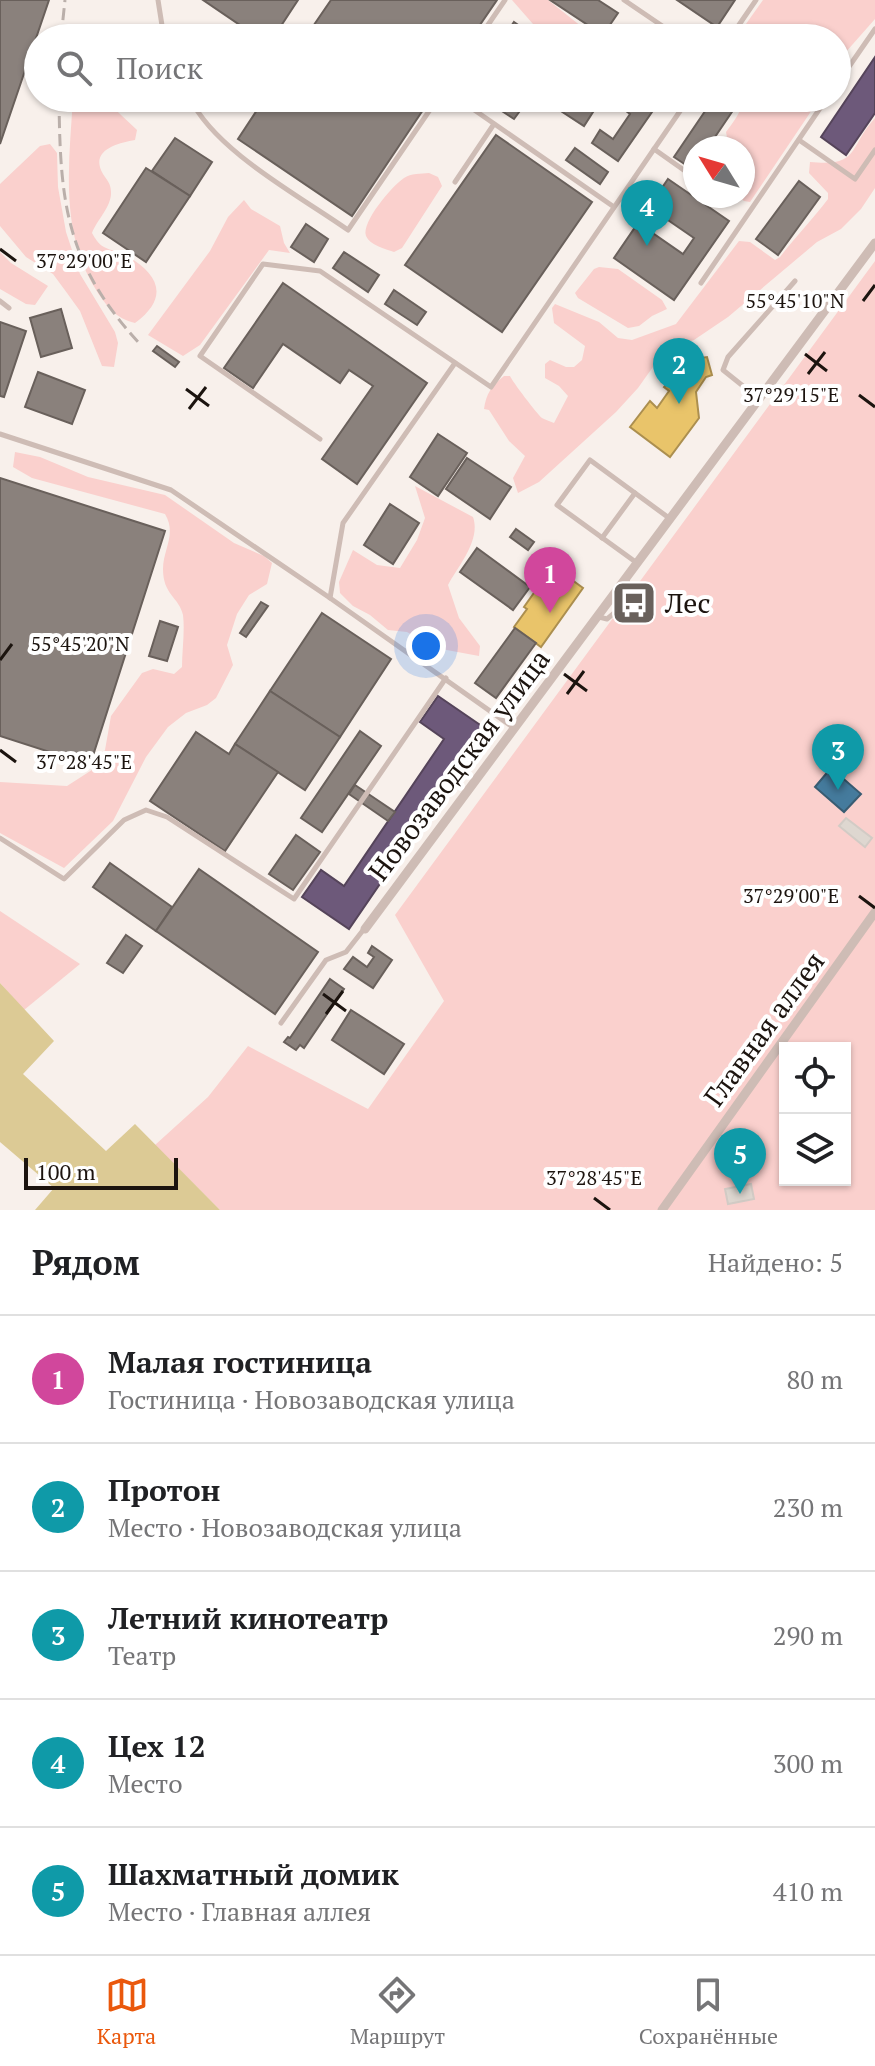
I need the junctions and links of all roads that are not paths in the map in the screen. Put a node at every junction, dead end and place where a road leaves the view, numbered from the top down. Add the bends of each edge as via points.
1 (158, 0) edge
2 (505, 0) edge
3 (624, 0) edge
4 (756, 0) edge
5 (162, 24) edge
6 (489, 24) edge
7 (659, 24) edge
8 (740, 24) edge
9 (875, 29) edge
10 (851, 64) edge
11 (197, 112) edge
12 (428, 112) edge
13 (477, 112) edge
14 (679, 112) edge
15 (818, 112) edge
16 (494, 124) junction
17 (799, 140) junction
18 (654, 149) junction
19 (875, 150) edge
20 (683, 170) edge
21 (455, 182) dead end
22 (614, 207) junction
23 (875, 243) edge
24 (795, 281) dead end
25 (701, 283) dead end
26 (0, 301) edge
27 (9, 308) dead end
28 (455, 363) junction
29 (759, 399) junction
30 (0, 434) edge
31 (320, 439) dead end
32 (635, 493) junction
33 (670, 519) junction
34 (602, 538) junction
35 (637, 563) junction
36 (330, 598) junction
37 (446, 678) junction
38 (514, 728) junction
39 (0, 838) edge
40 (875, 912) edge
41 (365, 929) joint
42 (281, 1023) dead end
43 (662, 1210) edge

1 - 5 lane
2 - 6 lane
3 - 7 lane
4 - 8 lane
9 - 10 lane
11 - 12 lane via 235,152 348,230
13 - 16 lane
14 - 18 lane
15 - 17 lane
16 - 21 lane
16 - 22 lane
17 - 19 lane via 855,179
17 - 25 lane
18 - 20 lane
18 - 22 lane
22 - 28 lane via 491,387
23 - 29 street, Новозаводская улица
24 - 29 lane via 728,357 723,370
26 - 27 lane
28 - 31 lane via 320,271 263,264 200,356
28 - 36 lane via 343,523
29 - 33 street, Новозаводская улица
30 - 36 lane via 171,490
32 - 33 lane
32 - 34 lane
32 - 34 lane via 590,460 557,505
33 - 35 street, Новозаводская улица
34 - 35 lane
35 - 38 street, Новозаводская улица
36 - 37 lane
37 - 38 lane
37 - 39 lane via 294,899 167,817 146,810 124,820 64,879
38 - 41 street, Новозаводская улица
40 - 43 street, Главная аллея
41 - 42 lane via 346,952 326,960

